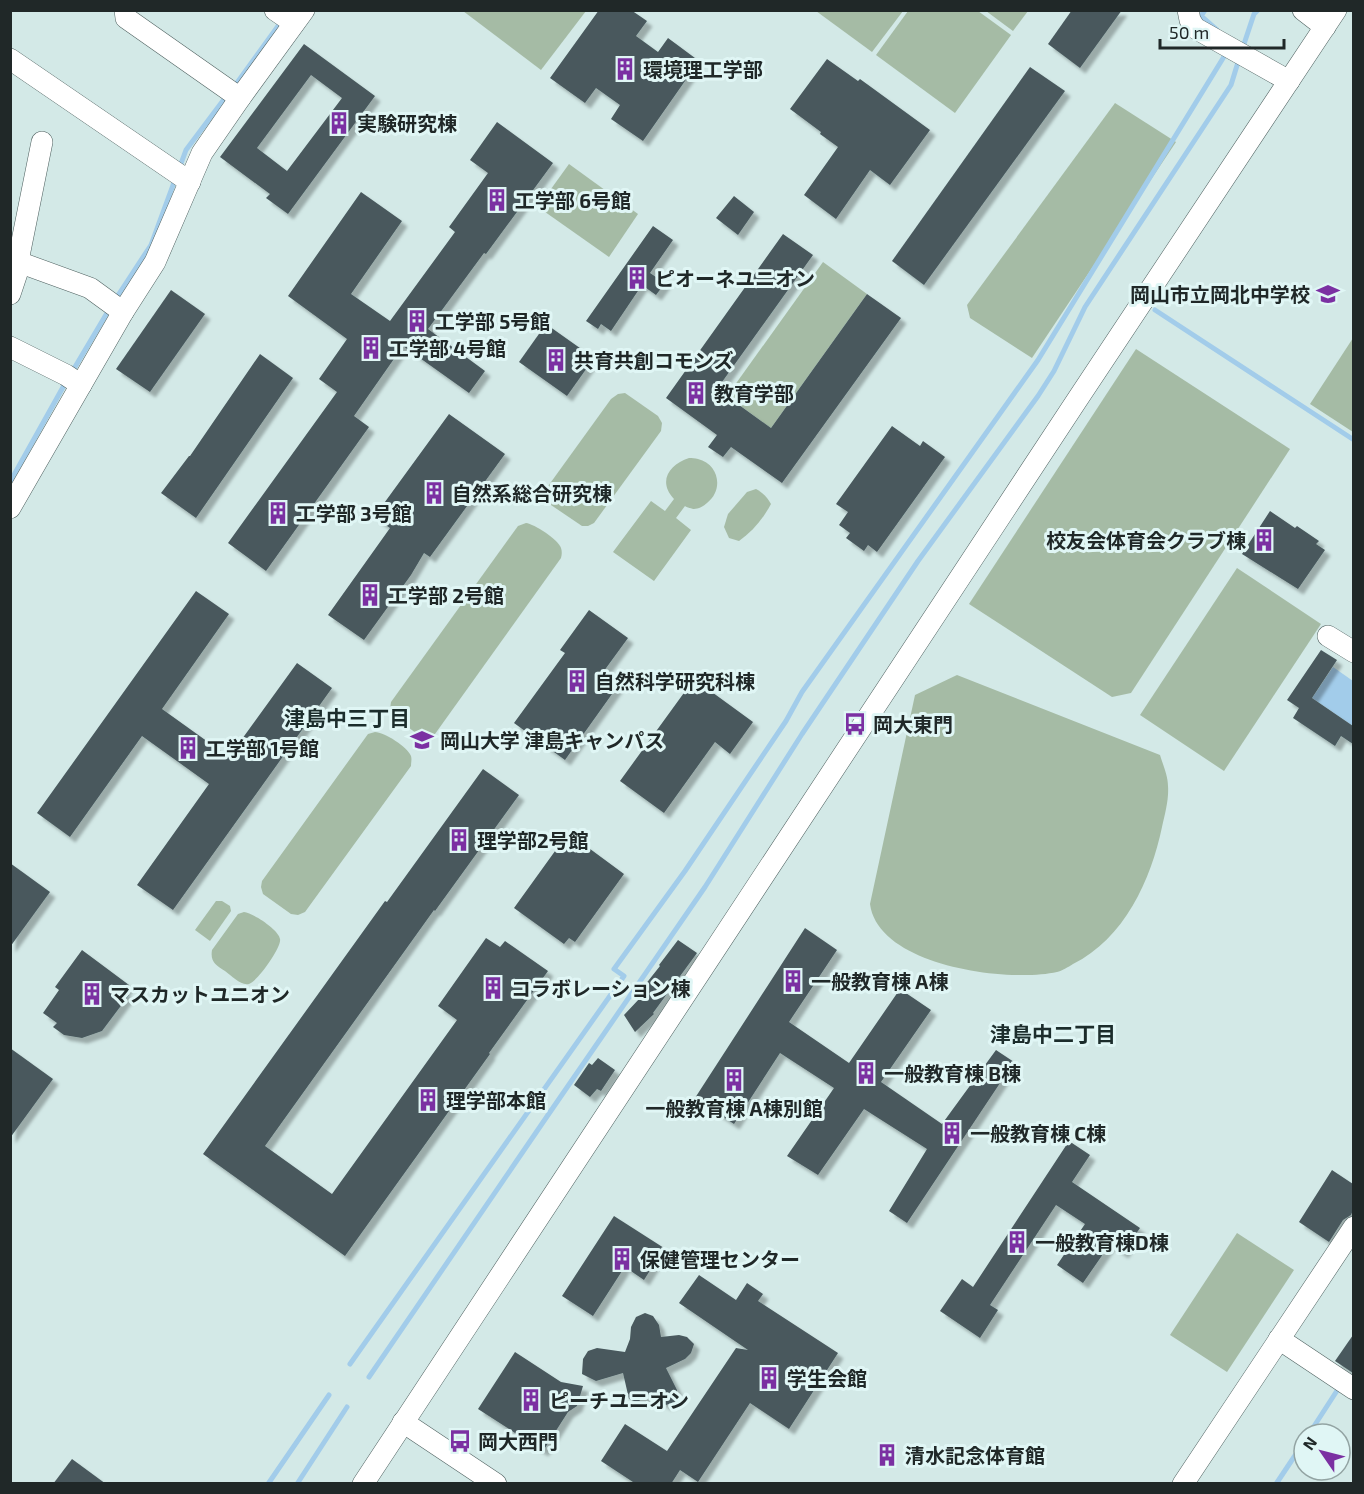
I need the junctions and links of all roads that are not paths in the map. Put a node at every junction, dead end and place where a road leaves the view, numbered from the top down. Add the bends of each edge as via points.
1 (124, 10) edge
2 (1188, 10) edge
3 (1303, 10) edge
4 (288, 16) edge
5 (1330, 19) edge
6 (10, 59) edge
7 (1289, 81) junction
8 (233, 93) junction
9 (42, 142) dead end
10 (182, 176) junction
11 (15, 261) edge
12 (10, 294) edge
13 (115, 306) junction
14 (10, 347) edge
15 (73, 380) junction
16 (13, 497) edge
17 (1328, 636) dead end
18 (1353, 652) edge
19 (1353, 1227) edge
20 (1283, 1341) junction
21 (1353, 1389) edge
22 (403, 1422) junction
23 (363, 1484) edge
24 (496, 1484) edge
25 (1183, 1484) edge

1 - 8 street via 126,18
2 - 7 street via 1195,28
3 - 5 street
4 - 8 street
5 - 7 street
6 - 10 street
7 - 22 street
8 - 10 street via 202,153
9 - 11 street
10 - 13 street via 155,262
11 - 12 street via 18,270
11 - 13 street via 90,288
13 - 15 street
14 - 15 street
15 - 16 street
17 - 18 street
19 - 20 street
20 - 21 street
20 - 25 street
22 - 23 street
22 - 24 street

